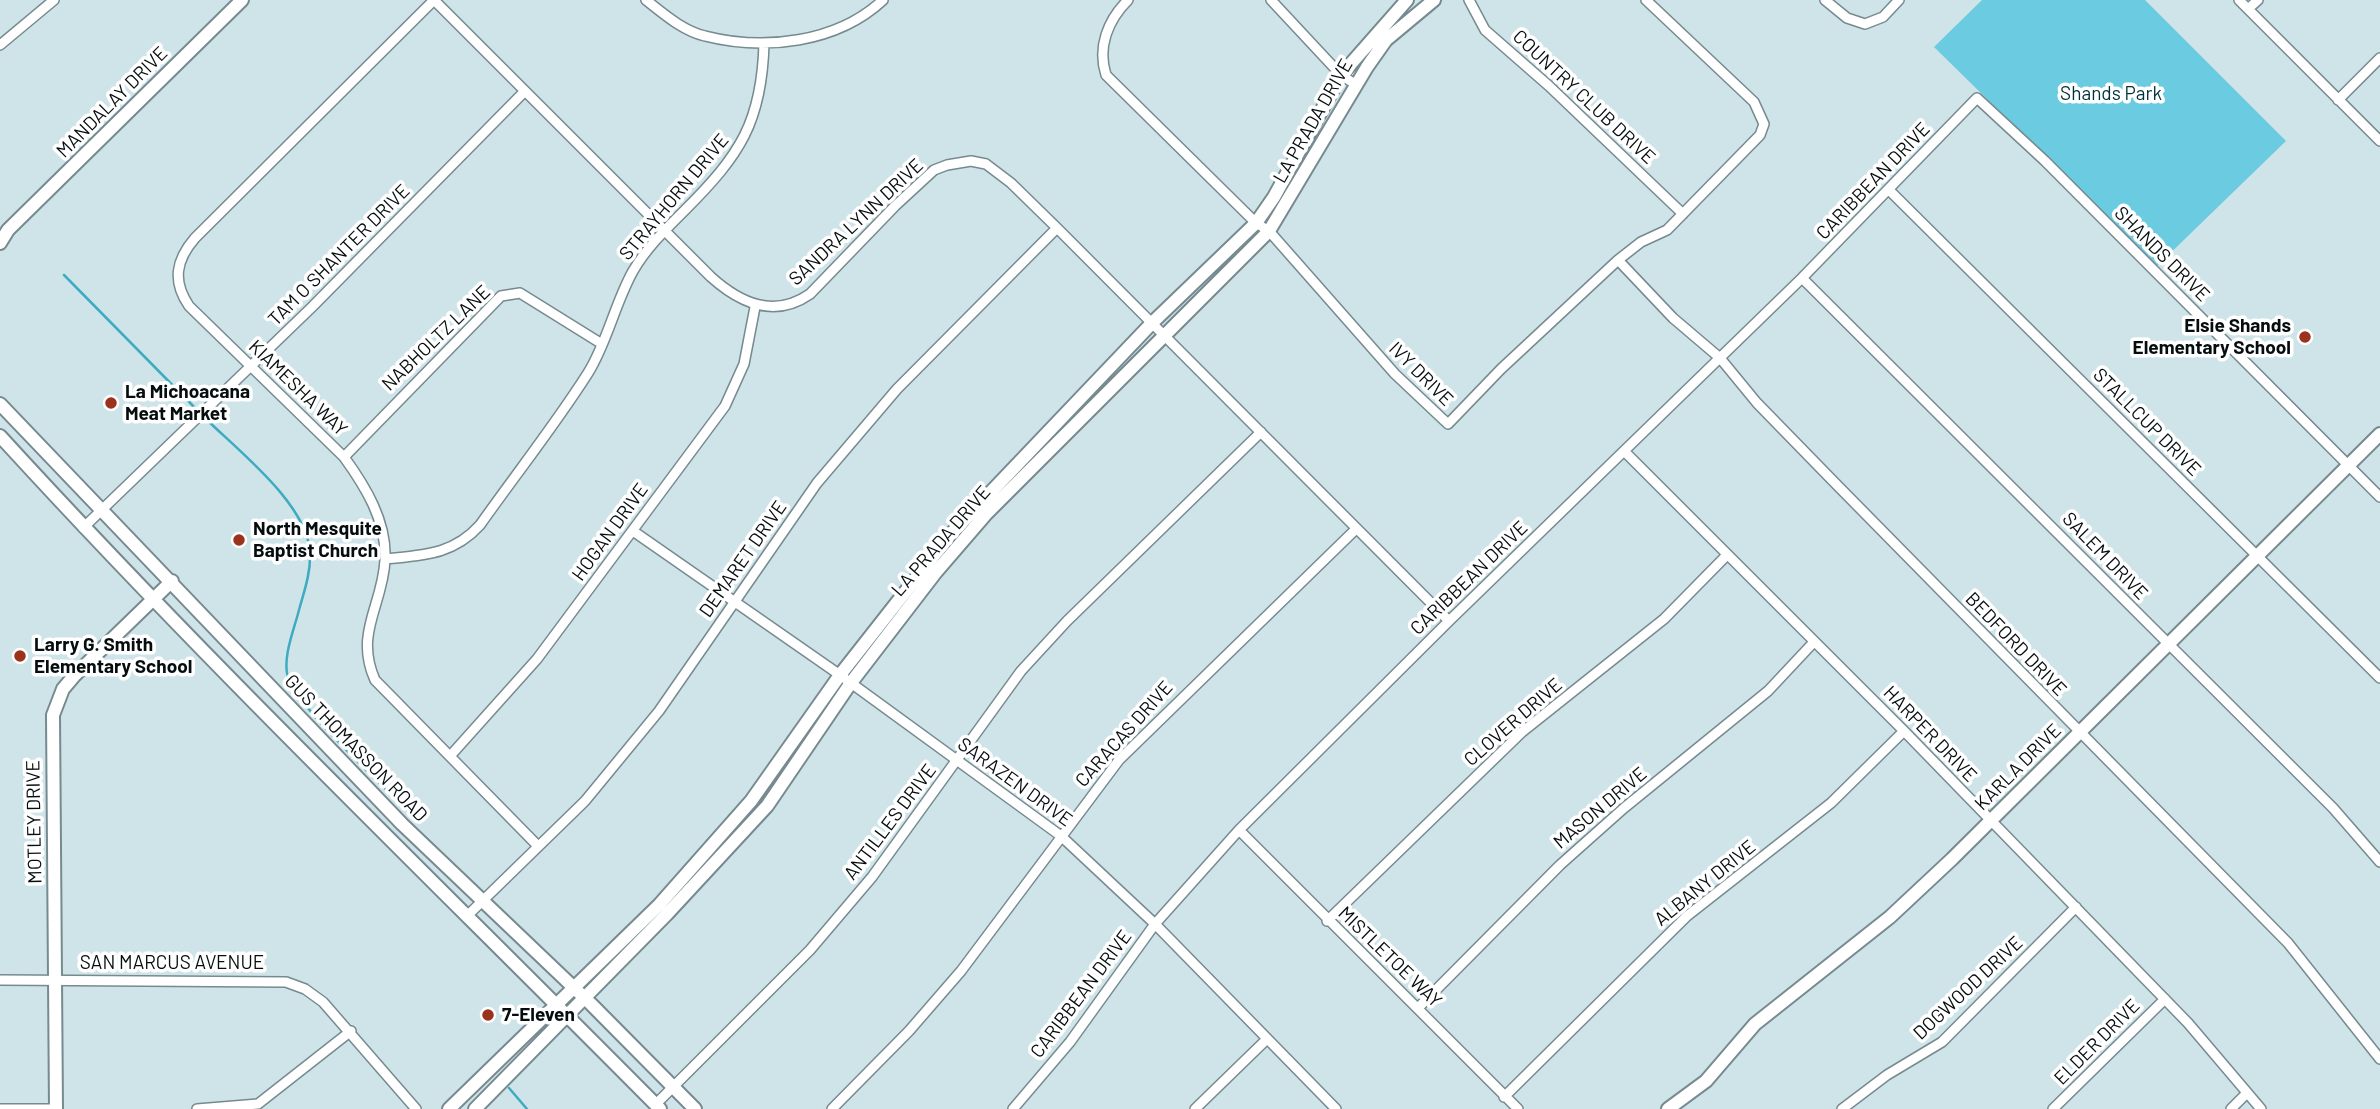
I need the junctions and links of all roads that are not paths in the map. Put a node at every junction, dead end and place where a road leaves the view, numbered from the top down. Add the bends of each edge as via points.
1 (54, 0) edge
2 (242, 0) edge
3 (434, 0) edge
4 (646, 0) edge
5 (883, 0) edge
6 (1128, 0) edge
7 (1271, 0) edge
8 (1408, 0) edge
9 (1434, 0) edge
10 (1469, 0) edge
11 (1646, 0) edge
12 (1825, 0) edge
13 (1899, 0) edge
14 (2239, 0) edge
15 (2258, 0) edge
16 (2248, 9) junction
17 (1421, 11) junction
18 (764, 43) junction
19 (0, 45) edge
20 (2380, 58) edge
21 (1341, 75) junction
22 (1355, 84) junction
23 (525, 91) junction
24 (1977, 98) joint
25 (2338, 100) junction
26 (2380, 141) edge
27 (1292, 164) junction
28 (1306, 174) junction
29 (1890, 191) junction
30 (1683, 214) junction
31 (1256, 223) junction
32 (1057, 228) junction
33 (664, 230) junction
34 (4, 232) edge
35 (1269, 232) junction
36 (0, 243) edge
37 (1618, 261) junction
38 (1802, 278) junction
39 (755, 307) junction
40 (1152, 323) junction
41 (1165, 337) junction
42 (602, 344) junction
43 (1720, 358) junction
44 (250, 367) junction
45 (0, 404) edge
46 (1261, 432) junction
47 (2380, 434) edge
48 (0, 436) edge
49 (1624, 452) junction
50 (344, 457) junction
51 (2350, 466) junction
52 (2380, 497) edge
53 (103, 508) junction
54 (83, 528) junction
55 (1356, 529) junction
56 (633, 531) junction
57 (2256, 554) junction
58 (1726, 556) junction
59 (385, 559) junction
60 (172, 581) junction
61 (153, 597) junction
62 (736, 602) junction
63 (1449, 621) junction
64 (1813, 643) junction
65 (2167, 645) junction
66 (839, 675) junction
67 (2380, 678) edge
68 (850, 684) junction
69 (1904, 731) junction
70 (2079, 733) junction
71 (451, 755) junction
72 (957, 762) junction
73 (1990, 821) junction
74 (1239, 830) junction
75 (1061, 836) junction
76 (538, 846) junction
77 (2380, 862) edge
78 (480, 900) junction
79 (670, 902) junction
80 (2076, 907) junction
81 (467, 916) junction
82 (1328, 920) junction
83 (1155, 924) junction
84 (0, 980) edge
85 (56, 980) junction
86 (573, 986) junction
87 (584, 997) junction
88 (2165, 999) junction
89 (555, 1004) junction
90 (1418, 1008) junction
91 (567, 1015) junction
92 (351, 1031) junction
93 (1267, 1039) junction
94 (2380, 1059) edge
95 (673, 1087) junction
96 (2247, 1093) junction
97 (1504, 1097) junction
98 (657, 1107) edge
99 (0, 1109) edge
100 (56, 1109) edge
101 (197, 1109) edge
102 (416, 1109) edge
103 (449, 1109) edge
104 (475, 1109) edge
105 (695, 1109) edge
106 (832, 1109) edge
107 (1013, 1109) edge
108 (1195, 1109) edge
109 (1336, 1109) edge
110 (1518, 1109) edge
111 (1668, 1109) edge
112 (1842, 1109) edge
113 (2053, 1109) edge
114 (2231, 1109) edge
115 (2261, 1109) edge

1 - 19 street
2 - 34 main road, MANDALAY DRIVE
3 - 23 street
3 - 44 street, KIAMESHA WAY via 180,257 177,277 184,298
4 - 18 street via 671,20 704,36
5 - 18 street via 835,29 800,41
6 - 31 street, IVY DRIVE via 1110,24 1103,45 1106,75
7 - 21 street
8 - 17 main road
8 - 21 main road, LA PRADA DRIVE
9 - 17 main road, LA PRADA DRIVE
10 - 30 street, COUNTRY CLUB DRIVE via 1485,30
11 - 30 street, IVY DRIVE via 1754,102 1764,124 1760,135
12 - 13 street via 1847,18 1865,24 1883,17
14 - 16 street
15 - 16 street
16 - 25 street
17 - 22 main road, LA PRADA DRIVE via 1386,40
18 - 33 street, STRAYHORN DRIVE via 756,113 740,146 714,180
20 - 25 street
21 - 22 street
21 - 27 main road, LA PRADA DRIVE
22 - 28 main road, LA PRADA DRIVE
23 - 33 street
23 - 44 street, TAM O SHANTER DRIVE
24 - 29 street, CARIBBEAN DRIVE
24 - 51 street, SHANDS DRIVE
25 - 26 street
27 - 28 main road
27 - 31 main road, LA PRADA DRIVE
28 - 35 main road, LA PRADA DRIVE
29 - 38 street, CARIBBEAN DRIVE
29 - 57 street, STALLCUP DRIVE
30 - 37 street, IVY DRIVE via 1667,230 1641,242
31 - 35 street, IVY DRIVE
31 - 40 main road, LA PRADA DRIVE
32 - 39 street, SANDRA LYNN DRIVE via 986,164 947,165 934,170 895,206 810,294 787,305
32 - 40 street, SANDRA LYNN DRIVE
32 - 62 street, DEMARET DRIVE via 873,416 817,483
33 - 39 street via 725,289
33 - 42 street, STRAYHORN DRIVE via 635,268
34 - 36 main road, MANDALAY DRIVE
35 - 37 street, IVY DRIVE via 1395,374 1448,424
35 - 41 main road, LA PRADA DRIVE
37 - 43 street, BEDFORD DRIVE
38 - 43 street, CARIBBEAN DRIVE
38 - 65 street, SALEM DRIVE
39 - 56 street, HOGAN DRIVE via 744,364 725,406
40 - 41 street, SANDRA LYNN DRIVE
40 - 66 main road, LA PRADA DRIVE via 950,535
41 - 46 street, SANDRA LYNN DRIVE
41 - 68 main road, LA PRADA DRIVE via 986,514
42 - 50 street, NABHOLTZ LANE via 520,293 501,296
42 - 59 street, STRAYHORN DRIVE via 589,371 468,538 438,554
43 - 49 street, CARIBBEAN DRIVE
43 - 70 street, BEDFORD DRIVE via 1757,403
44 - 50 street, KIAMESHA WAY
44 - 53 street, TAM O SHANTER DRIVE
45 - 53 main road, GUS THOMASSON ROAD
46 - 55 street, SANDRA LYNN DRIVE
46 - 72 street, ANTILLES DRIVE via 1030,661
47 - 51 main road, KARLA DRIVE
48 - 54 main road, GUS THOMASSON ROAD
49 - 58 street, HARPER DRIVE
49 - 63 street, CARIBBEAN DRIVE
50 - 59 street, KIAMESHA WAY via 379,518
51 - 52 street, SHANDS DRIVE
51 - 57 main road, KARLA DRIVE
53 - 54 street, TAM O SHANTER DRIVE
53 - 60 main road, GUS THOMASSON ROAD
54 - 61 main road, GUS THOMASSON ROAD
55 - 63 street, SANDRA LYNN DRIVE
55 - 75 street, CARACAS DRIVE via 1119,760
56 - 62 street, SARAZEN DRIVE
56 - 71 street, HOGAN DRIVE via 537,659
57 - 65 main road, KARLA DRIVE
57 - 67 street, STALLCUP DRIVE
58 - 64 street, HARPER DRIVE
58 - 82 street, CLOVER DRIVE via 1664,619 1522,732
59 - 71 street, KIAMESHA WAY via 366,638 370,668 375,680
60 - 61 main road, MOTLEY DRIVE
60 - 78 main road, GUS THOMASSON ROAD
61 - 81 main road, GUS THOMASSON ROAD
61 - 85 main road, MOTLEY DRIVE via 74,676 53,716
62 - 66 street, SARAZEN DRIVE
62 - 76 street, DEMARET DRIVE via 659,711 585,801
63 - 74 street, CARIBBEAN DRIVE
64 - 69 street, HARPER DRIVE
64 - 90 street, MASON DRIVE via 1768,691 1560,865
65 - 70 main road, KARLA DRIVE
65 - 77 street, SALEM DRIVE via 2333,808
66 - 68 street, SARAZEN DRIVE
66 - 79 main road, LA PRADA DRIVE via 751,801
68 - 72 street, SARAZEN DRIVE
68 - 79 main road, LA PRADA DRIVE via 767,806
69 - 73 street, HARPER DRIVE
69 - 97 street, ALBANY DRIVE via 1821,811 1687,916
70 - 73 main road, KARLA DRIVE
70 - 94 street, BEDFORD DRIVE via 2288,943
71 - 76 street, KIAMESHA WAY
72 - 75 street, SARAZEN DRIVE
72 - 95 street, ANTILLES DRIVE via 872,877 810,950
73 - 80 street, HARPER DRIVE
73 - 111 main road, KARLA DRIVE via 1890,917 1755,1024 1706,1081
74 - 82 street, MISTLETOE WAY
74 - 83 street, CARIBBEAN DRIVE
75 - 83 street, SARAZEN DRIVE
75 - 106 street, CARACAS DRIVE via 961,971
76 - 78 street, DEMARET DRIVE
78 - 81 street, DEMARET DRIVE
78 - 86 main road, GUS THOMASSON ROAD
79 - 86 main road, LA PRADA DRIVE
79 - 87 main road, LA PRADA DRIVE
80 - 88 street, HARPER DRIVE
80 - 112 street, DOGWOOD DRIVE via 1942,1042
81 - 89 main road, GUS THOMASSON ROAD
82 - 90 street, MISTLETOE WAY
83 - 93 street, SARAZEN DRIVE
83 - 107 street, CARIBBEAN DRIVE via 1070,1042
84 - 85 street, SAN MARCUS AVENUE
85 - 92 street, SAN MARCUS AVENUE via 286,982 323,1002
85 - 100 main road, MOTLEY DRIVE
86 - 87 main road, GUS THOMASSON ROAD
86 - 89 main road, LA PRADA DRIVE
87 - 91 main road, LA PRADA DRIVE
87 - 95 main road, GUS THOMASSON ROAD
88 - 96 street, HARPER DRIVE
88 - 113 street, ELDER DRIVE
89 - 91 main road, GUS THOMASSON ROAD
89 - 103 main road, LA PRADA DRIVE
90 - 97 street, MISTLETOE WAY
91 - 98 main road, GUS THOMASSON ROAD
91 - 104 main road, LA PRADA DRIVE
92 - 101 street via 258,1104
92 - 102 street, SAN MARCUS AVENUE
93 - 108 street
93 - 109 street, SARAZEN DRIVE
95 - 98 street, ANTILLES DRIVE
95 - 105 main road, GUS THOMASSON ROAD
96 - 114 street
96 - 115 street, HARPER DRIVE
97 - 110 street, MISTLETOE WAY
99 - 100 street

